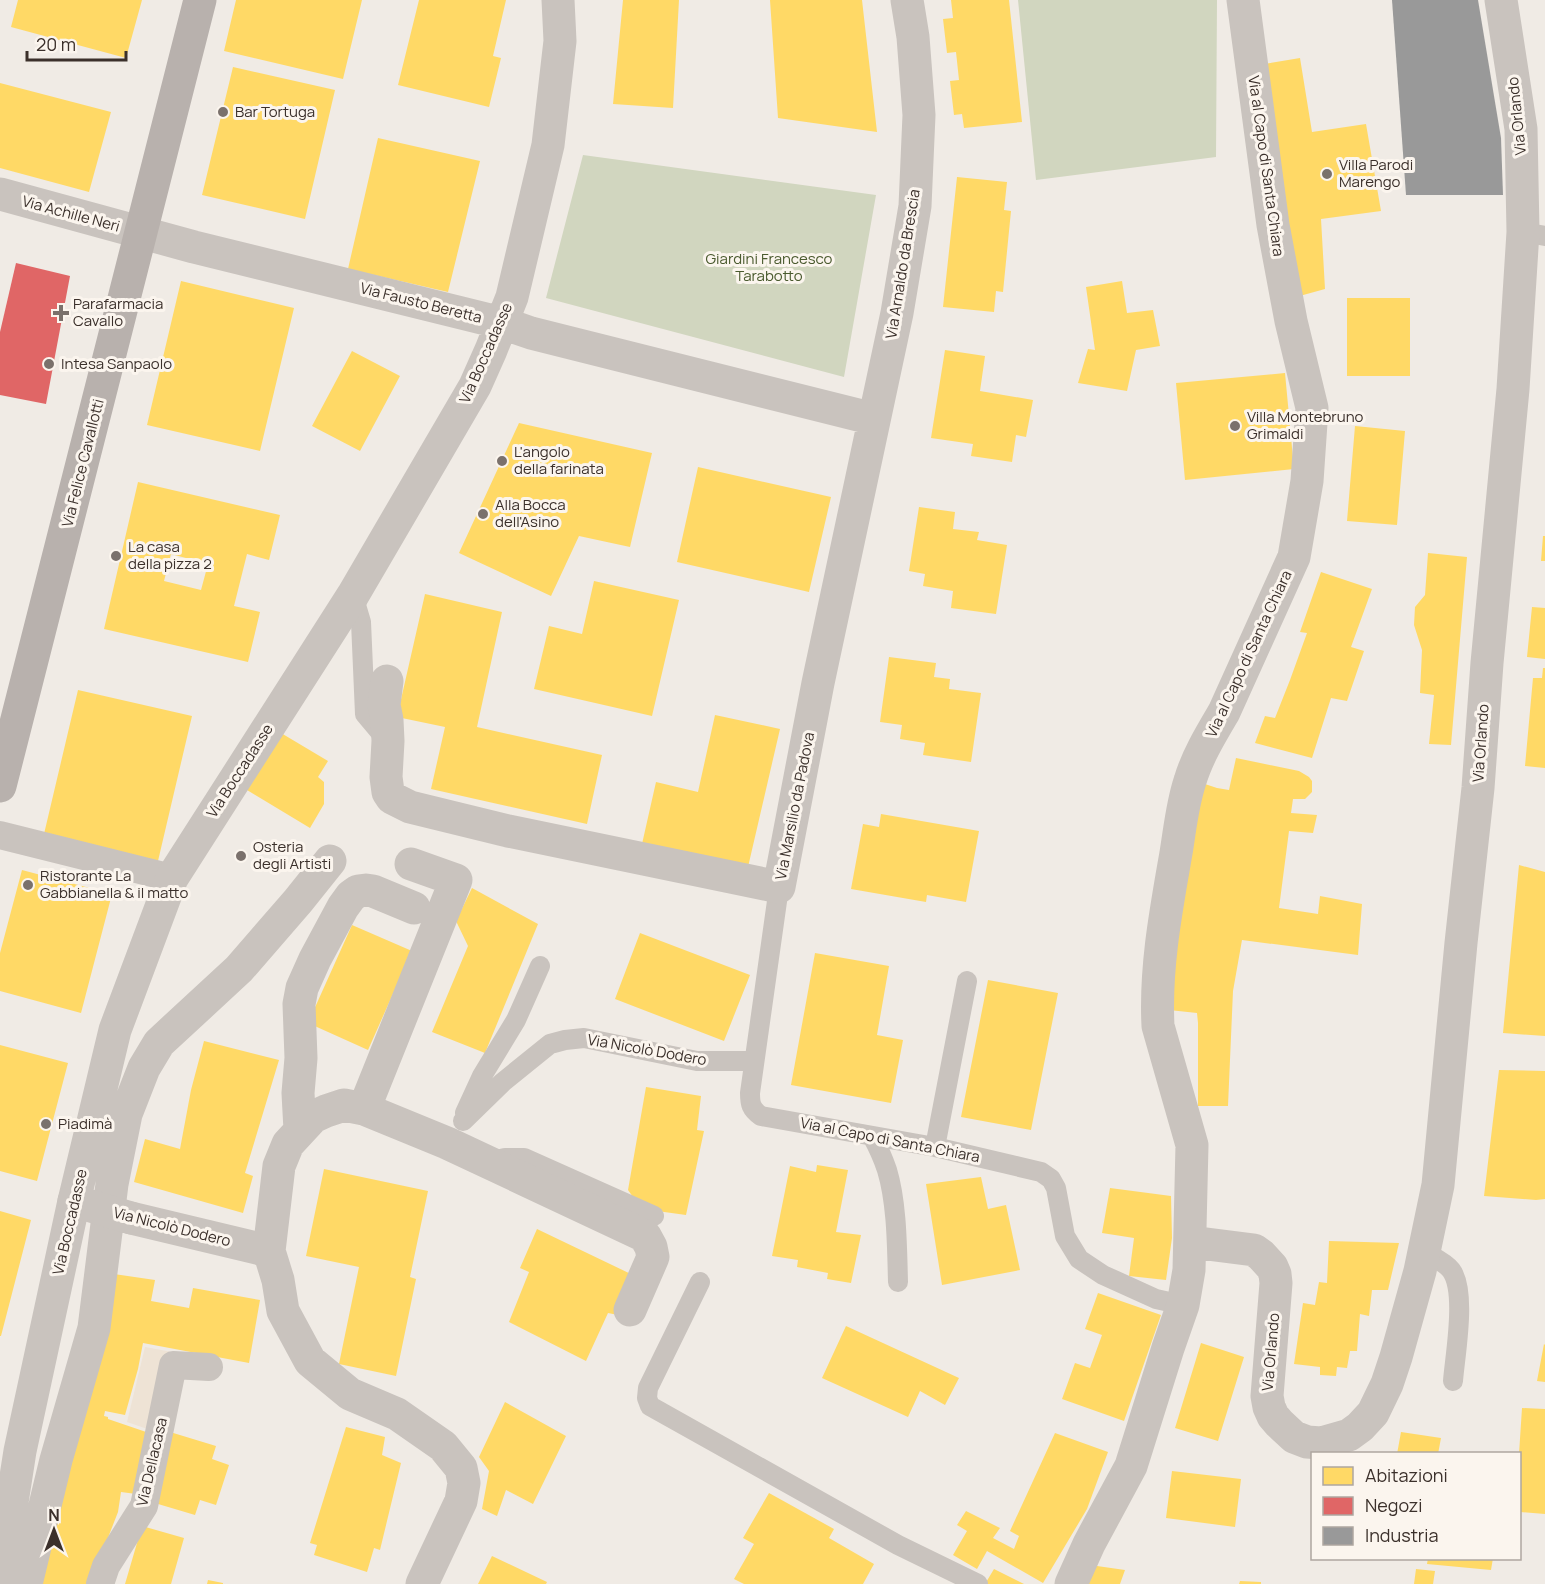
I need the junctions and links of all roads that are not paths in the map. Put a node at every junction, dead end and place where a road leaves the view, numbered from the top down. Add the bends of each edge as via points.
1 (200, 0) edge
2 (558, 0) edge
3 (907, 0) edge
4 (1243, 0) edge
5 (1501, 0) edge
6 (0, 194) edge
7 (141, 233) junction
8 (1534, 234) edge
9 (502, 323) junction
10 (874, 419) junction
11 (353, 595) junction
12 (387, 681) dead end
13 (388, 741) junction
14 (0, 786) edge
15 (0, 835) edge
16 (330, 861) dead end
17 (411, 864) dead end
18 (172, 878) junction
19 (779, 887) junction
20 (414, 908) dead end
21 (540, 966) dead end
22 (967, 981) dead end
23 (754, 1061) junction
24 (364, 1109) junction
25 (300, 1130) junction
26 (455, 1132) junction
27 (872, 1136) junction
28 (935, 1148) junction
29 (486, 1162) junction
30 (74, 1201) junction
31 (654, 1216) dead end
32 (1191, 1242) junction
33 (270, 1251) junction
34 (1424, 1252) junction
35 (700, 1282) dead end
36 (898, 1282) dead end
37 (1183, 1305) junction
38 (630, 1310) dead end
39 (209, 1367) dead end
40 (1453, 1382) dead end
41 (0, 1578) edge
42 (26, 1584) edge
43 (100, 1584) edge
44 (422, 1584) edge
45 (978, 1584) edge
46 (1071, 1584) edge

1 - 7 main road, Via Felice Cavallotti
2 - 9 street, Via Boccadasse via 560,41 548,145 512,297
3 - 10 street, Via Arnaldo da Brescia via 919,115 915,206
4 - 32 street, Via al Capo di Santa Chiara via 1273,225 1312,408 1307,481 1294,557 1190,779 1161,938 1158,1026 1192,1145
5 - 8 street, Via Orlando
6 - 7 street, Via Achille Neri
7 - 9 street, Via Fausto Beretta
7 - 14 main road, Via Felice Cavallotti
8 - 34 street, Via Orlando via 1513,389 1438,1185
9 - 10 street, Via Fausto Beretta
9 - 11 street, Via Boccadasse via 475,386
10 - 19 street, Via Marsilio da Padova
11 - 13 lane via 361,622 365,714
11 - 18 street, Via Boccadasse
12 - 13 street, Via Marsilio da Padova via 384,705
13 - 19 street, Via Marsilio da Padova via 388,792 410,807
15 - 18 street
16 - 42 street via 240,969 159,1043 144,1068 126,1114 112,1184 94,1328
17 - 24 street via 456,880
18 - 30 street, Via Boccadasse via 115,1030
19 - 23 lane, Via al Capo di Santa Chiara
20 - 25 street via 373,891 358,891 343,907 315,959 299,1004
21 - 26 lane via 516,1020 482,1076
22 - 28 lane
23 - 26 lane, Via Nicolò Dodero via 698,1061 584,1038 565,1040 550,1044 503,1082
23 - 27 lane, Via al Capo di Santa Chiara via 750,1104 761,1116
24 - 25 street via 344,1105 313,1117
24 - 26 street
25 - 33 street via 288,1144 279,1166
26 - 29 street
27 - 28 lane, Via al Capo di Santa Chiara
27 - 36 lane via 891,1188
28 - 37 lane, Via al Capo di Santa Chiara via 1041,1172 1056,1188 1065,1236 1079,1259 1124,1285
29 - 31 lane via 524,1158
29 - 38 street via 645,1236 653,1257
30 - 33 street, Via Nicolò Dodero, bridge
30 - 41 street, Via Boccadasse via 20,1451
32 - 34 street, Via Orlando via 1254,1250 1272,1268 1276,1296 1269,1407 1294,1437 1321,1443 1349,1436 1373,1413 1387,1384
32 - 37 street, Via al Capo di Santa Chiara
33 - 44 street via 283,1311 310,1360 350,1394 397,1414 443,1446 461,1468 461,1501
34 - 40 lane via 1449,1267 1458,1286
35 - 45 lane via 648,1388 650,1406 898,1545
37 - 46 street, Via al Capo di Santa Chiara via 1131,1466
39 - 43 street, Via Dellacasa via 173,1365 144,1506 106,1566

